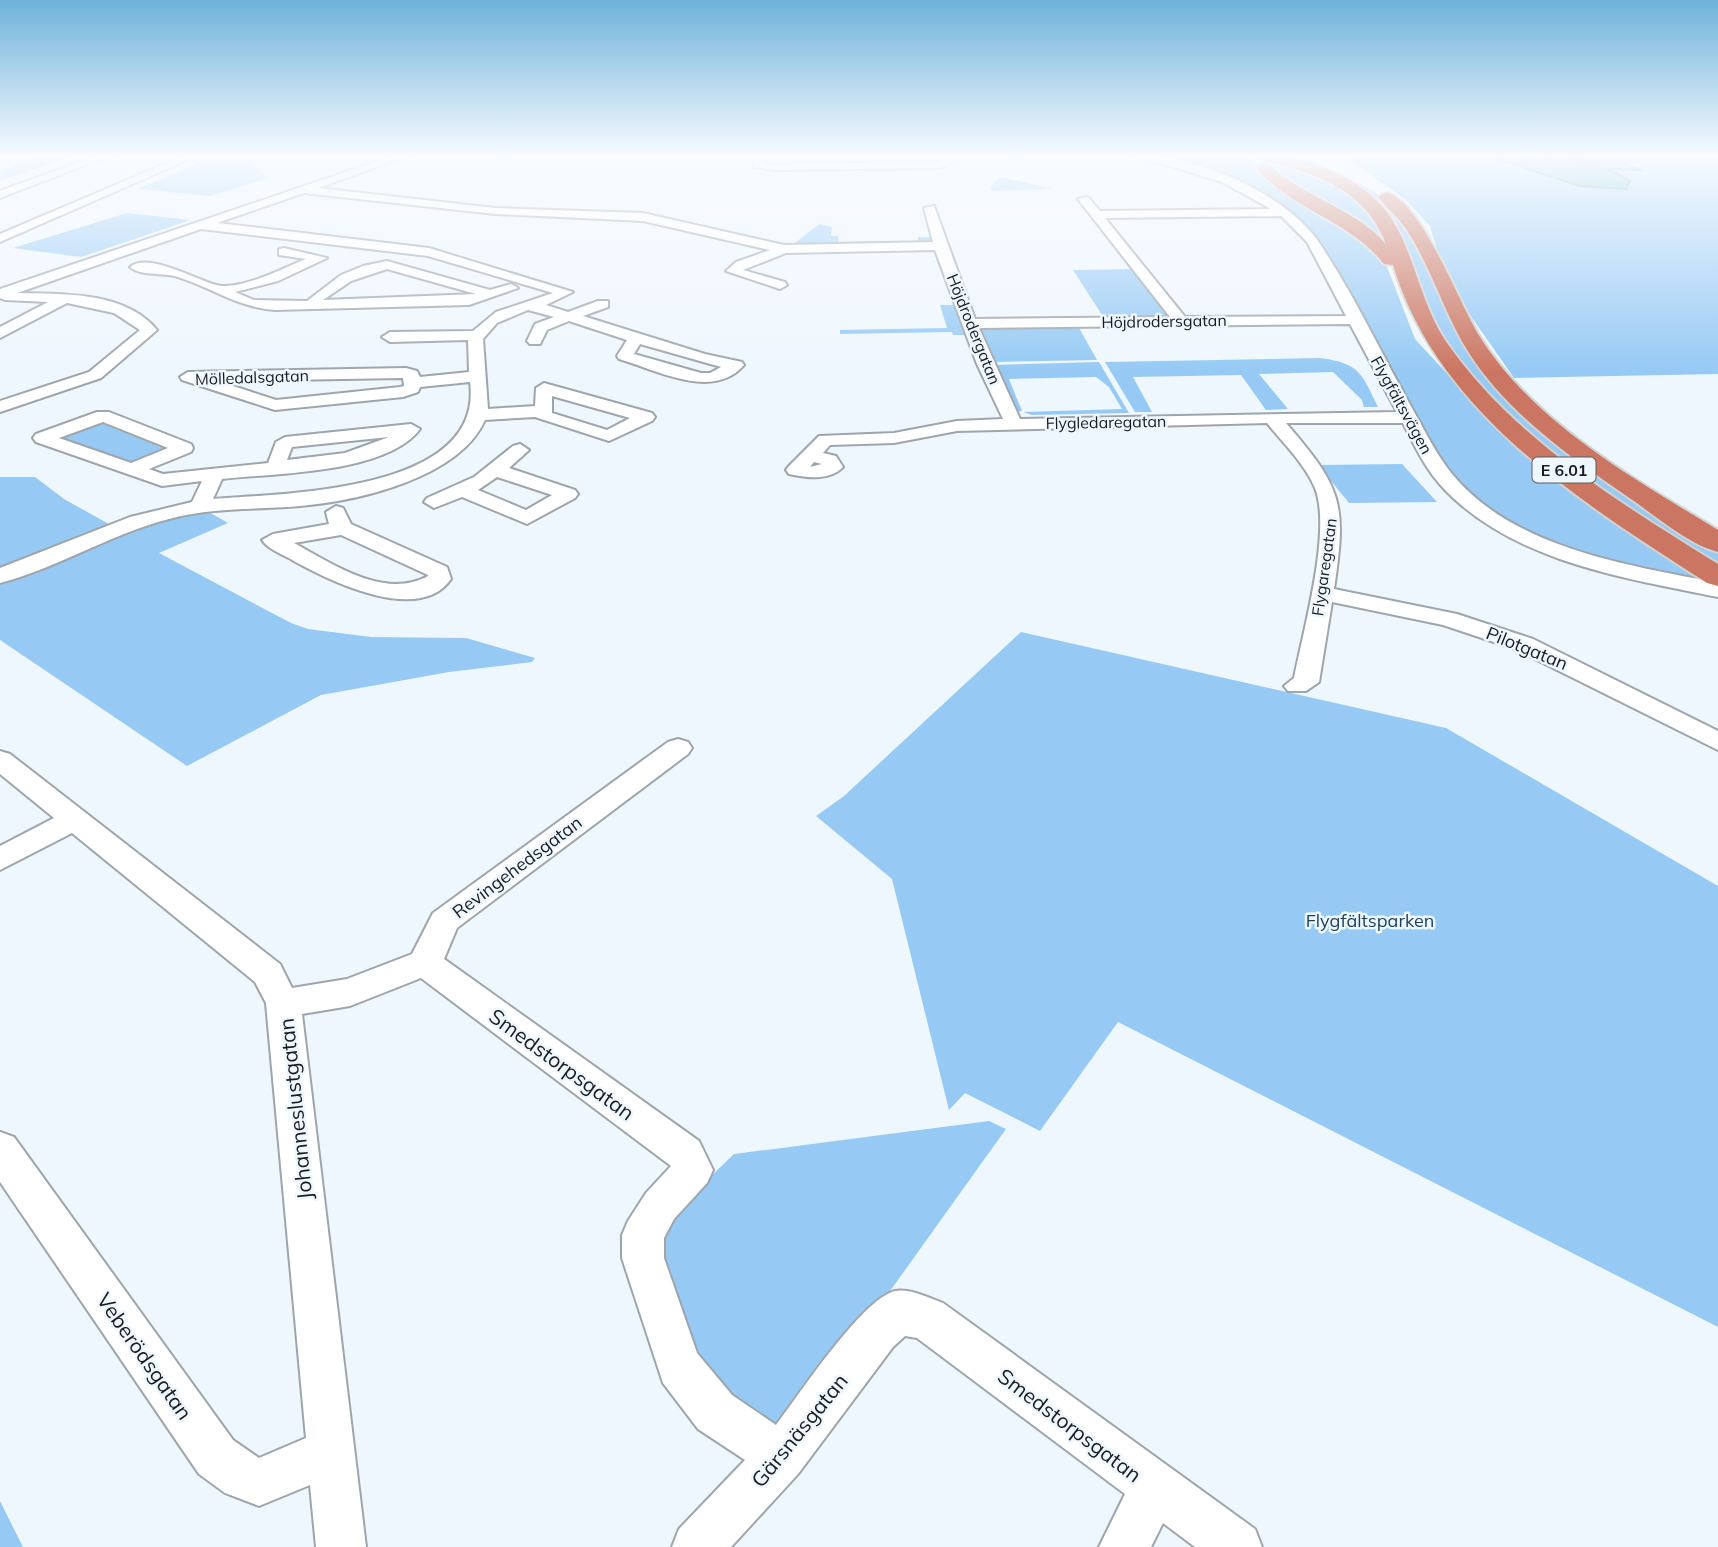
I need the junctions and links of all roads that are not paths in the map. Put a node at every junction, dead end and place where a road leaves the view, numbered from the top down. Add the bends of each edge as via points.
1 (25, 227) edge
2 (194, 227) edge
3 (219, 227) edge
4 (688, 227) edge
5 (935, 227) edge
6 (1107, 227) edge
7 (1298, 227) edge
8 (1357, 227) edge
9 (1387, 227) edge
10 (1414, 227) edge
11 (224, 236) dead end
12 (0, 238) edge
13 (310, 238) junction
14 (205, 242) dead end
15 (940, 246) junction
16 (784, 249) junction
17 (161, 258) dead end
18 (470, 263) junction
19 (426, 276) junction
20 (780, 285) dead end
21 (511, 288) dead end
22 (1410, 290) junction
23 (221, 291) junction
24 (491, 294) junction
25 (0, 295) edge
26 (65, 299) junction
27 (312, 304) junction
28 (603, 304) dead end
29 (531, 305) junction
30 (569, 316) junction
31 (1356, 320) junction
32 (1180, 321) junction
33 (971, 324) junction
34 (0, 333) edge
35 (478, 335) junction
36 (636, 337) junction
37 (390, 338) dead end
38 (535, 341) dead end
39 (478, 376) junction
40 (412, 383) junction
41 (0, 407) edge
42 (543, 411) junction
43 (480, 415) junction
44 (1272, 418) junction
45 (1409, 418) junction
46 (1014, 424) junction
47 (520, 450) dead end
48 (810, 455) dead end
49 (433, 462) junction
50 (134, 468) junction
51 (275, 468) junction
52 (215, 474) junction
53 (488, 475) junction
54 (462, 490) junction
55 (332, 495) junction
56 (434, 502) dead end
57 (199, 507) junction
58 (344, 528) junction
59 (1718, 543) edge
60 (0, 576) edge
61 (1718, 577) edge
62 (1718, 590) edge
63 (1322, 593) junction
64 (1297, 686) dead end
65 (1718, 742) edge
66 (678, 748) dead end
67 (0, 760) edge
68 (75, 819) junction
69 (0, 859) edge
70 (425, 964) junction
71 (283, 1003) junction
72 (0, 1149) edge
73 (898, 1312) joint
74 (332, 1451) junction
75 (781, 1457) junction
76 (1155, 1488) junction
77 (341, 1547) edge
78 (697, 1547) edge
79 (1124, 1547) edge
80 (1237, 1547) edge

1 - 12 street
2 - 25 street
3 - 13 street
4 - 16 street
5 - 15 street
6 - 32 street
7 - 31 street, Flygfältsvägen via 1314,244
8 - 22 highway via 1375,241
9 - 22 highway, E 6.01
10 - 59 highway, E 6.01 via 1457,319 1482,356 1520,397 1618,477
11 - 14 street
13 - 18 street via 423,251
13 - 23 street via 270,250 321,258 273,278
15 - 16 street
15 - 33 street, Höjdrodergatan
16 - 20 street via 733,271
17 - 23 street via 132,269 180,273
18 - 19 street
18 - 29 street via 565,290
19 - 24 street
19 - 27 street via 387,265 335,284
21 - 24 street
22 - 61 highway, E 6.01 via 1433,339 1496,412 1590,491
23 - 27 street via 251,304
24 - 27 street via 445,303
25 - 26 street
26 - 34 street
26 - 41 street via 106,305 149,330 95,375
28 - 30 street
29 - 30 street
29 - 35 street via 492,321
30 - 36 street
30 - 38 street via 540,327
31 - 32 street, Höjdrodersgatan
31 - 45 street, Flygfältsvägen
32 - 33 street, Höjdrodersgatan
33 - 46 street, Höjdrodergatan
35 - 37 street
35 - 39 street
36 - 36 street via 702,358 736,365 713,378 700,379 625,356
39 - 40 street, Mölledalsgatan
39 - 43 street
40 - 40 street, Mölledalsgatan via 407,373 188,377 275,405 403,392 412,388
42 - 42 street via 543,416 609,436 646,417 548,382
42 - 43 street
43 - 49 street via 465,440
44 - 45 street, Flygledaregatan
44 - 46 street, Flygledaregatan
44 - 63 street, Flygaregatan via 1321,481 1330,503
45 - 62 street, Flygfältsvägen via 1437,468 1496,520 1591,560
46 - 48 street, Flygledaregatan via 957,426 894,438 825,440
47 - 53 street
49 - 53 street
49 - 55 street via 388,481
50 - 50 street via 81,453 41,438 103,416 184,448
50 - 52 street via 162,480
51 - 51 street via 359,456 392,443 411,429 285,442
51 - 52 street
52 - 57 street
53 - 54 street
53 - 54 street via 568,494 527,518
54 - 56 street
55 - 57 street
55 - 58 street via 338,523
57 - 60 street via 136,524
58 - 58 street via 273,540 351,580 396,592 424,591 440,579 439,572
63 - 64 street, Flygaregatan via 1306,682
63 - 65 street, Pilotgatan via 1448,619 1524,644
66 - 70 street, Revingehedsgatan via 444,921
67 - 68 street, Johanneslustgatan
68 - 69 street
68 - 71 street, Johanneslustgatan via 268,973
70 - 71 street via 350,992
70 - 75 street, Smedstorpsgatan via 685,1153 693,1170 660,1206 643,1236 643,1258 679,1367 715,1412
71 - 74 street, Johanneslustgatan
72 - 74 street, Veberödsgatan via 216,1457 259,1482
73 - 75 street, Gärsnäsgatan via 877,1331
73 - 76 street, Smedstorpsgatan via 927,1319
74 - 77 street, Johanneslustgatan
75 - 78 street, Gärsnäsgatan
76 - 79 street
76 - 80 street, Smedstorpsgatan

